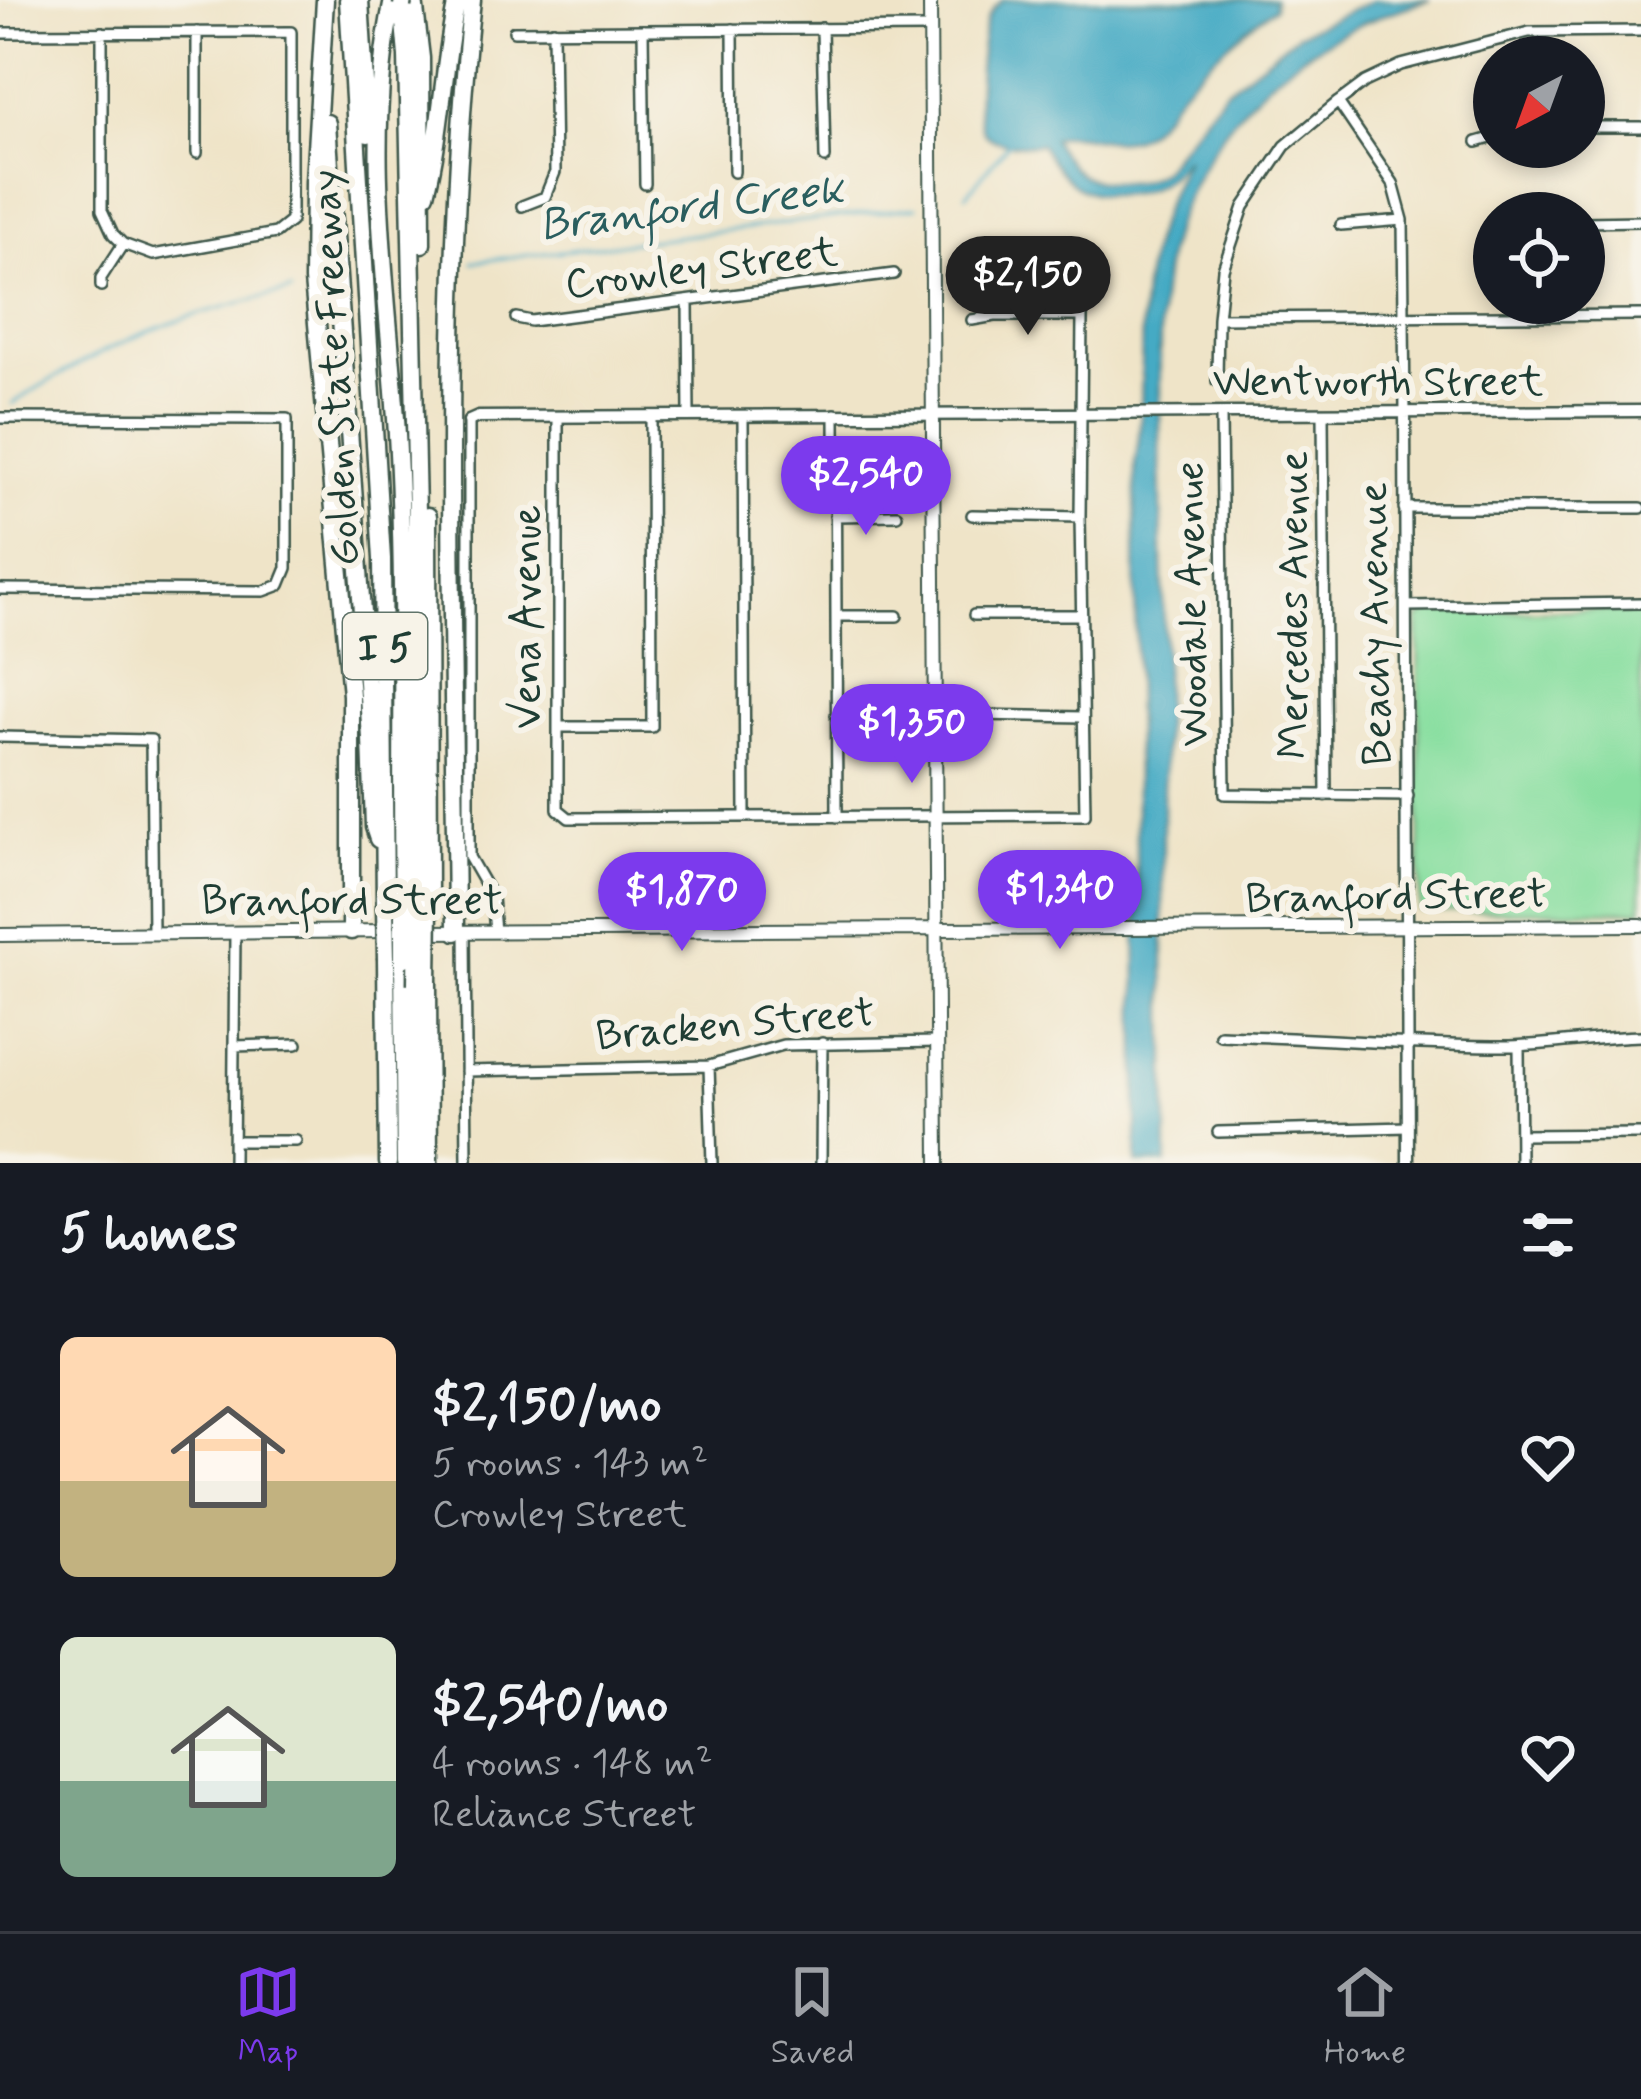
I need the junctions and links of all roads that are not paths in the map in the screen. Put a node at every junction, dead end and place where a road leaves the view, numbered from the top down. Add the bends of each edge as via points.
1 (325, 0) edge
2 (343, 0) edge
3 (360, 0) edge
4 (931, 0) edge
5 (403, 1) edge
6 (467, 1) edge
7 (822, 28) junction
8 (931, 28) junction
9 (733, 29) junction
10 (553, 30) junction
11 (643, 30) junction
12 (514, 31) dead end
13 (1641, 31) edge
14 (102, 32) junction
15 (197, 32) junction
16 (0, 33) edge
17 (1337, 102) junction
18 (1605, 127) edge
19 (1641, 127) edge
20 (196, 153) dead end
21 (825, 158) dead end
22 (734, 172) dead end
23 (645, 184) dead end
24 (522, 206) dead end
25 (422, 212) junction
26 (1403, 220) junction
27 (1641, 221) edge
28 (1605, 222) edge
29 (1341, 225) dead end
30 (123, 244) junction
31 (996, 251) dead end
32 (1090, 270) dead end
33 (894, 274) dead end
34 (101, 286) dead end
35 (688, 302) junction
36 (1641, 315) edge
37 (995, 316) junction
38 (1082, 316) junction
39 (516, 317) dead end
40 (1403, 317) junction
41 (1218, 318) junction
42 (972, 320) dead end
43 (1217, 381) dead end
44 (1641, 411) edge
45 (1405, 412) junction
46 (1323, 413) junction
47 (835, 414) junction
48 (1221, 414) junction
49 (689, 415) junction
50 (933, 415) junction
51 (1082, 415) junction
52 (651, 416) junction
53 (743, 416) junction
54 (558, 417) junction
55 (0, 418) edge
56 (469, 421) joint
57 (1404, 508) junction
58 (1641, 508) edge
59 (897, 515) dead end
60 (972, 515) dead end
61 (835, 516) junction
62 (1080, 517) junction
63 (0, 589) edge
64 (1641, 603) edge
65 (1406, 605) junction
66 (974, 615) dead end
67 (1081, 615) junction
68 (836, 616) junction
69 (897, 616) dead end
70 (401, 638) junction
71 (836, 715) junction
72 (898, 715) dead end
73 (976, 715) dead end
74 (1082, 717) junction
75 (558, 727) junction
76 (0, 736) edge
77 (1326, 796) junction
78 (1408, 796) junction
79 (936, 816) junction
80 (745, 817) junction
81 (837, 817) junction
82 (386, 863) junction
83 (408, 906) junction
84 (1641, 925) edge
85 (1407, 927) junction
86 (936, 928) junction
87 (352, 931) junction
88 (153, 932) junction
89 (460, 932) junction
90 (495, 932) junction
91 (235, 933) junction
92 (0, 935) edge
93 (395, 959) junction
94 (422, 984) junction
95 (1220, 1035) dead end
96 (1641, 1036) edge
97 (938, 1042) junction
98 (1408, 1042) junction
99 (822, 1043) junction
100 (297, 1044) dead end
101 (234, 1046) junction
102 (1519, 1046) junction
103 (709, 1066) junction
104 (466, 1071) junction
105 (1408, 1127) junction
106 (1218, 1132) dead end
107 (1641, 1134) edge
108 (1520, 1135) junction
109 (233, 1142) junction
110 (296, 1142) dead end
111 (233, 1163) edge
112 (388, 1163) edge
113 (405, 1163) edge
114 (417, 1163) edge
115 (429, 1163) edge
116 (467, 1163) edge
117 (712, 1163) edge
118 (821, 1163) edge
119 (938, 1163) edge
120 (1408, 1163) edge
121 (1520, 1163) edge

1 - 87 highway via 313,280 351,695
2 - 82 highway, Golden State Freeway / I 5 via 382,559
2 - 82 highway via 326,116 374,827
3 - 70 highway
4 - 8 main road
5 - 25 highway, Golden State Freeway / I 5 via 421,58
5 - 70 highway via 378,118
5 - 83 highway via 388,118 416,544
6 - 25 highway via 445,56
6 - 89 highway via 454,308
7 - 8 street
7 - 9 street
7 - 21 street
8 - 50 main road
9 - 11 street
9 - 22 street
10 - 11 street
10 - 12 street
10 - 24 street via 555,172 544,196
11 - 23 street
13 - 17 street via 1528,32 1401,65
14 - 15 street
14 - 16 street
14 - 30 street via 102,210
15 - 20 street
15 - 30 street via 290,32 291,221 276,233 153,254
17 - 26 street, Beachy Avenue via 1393,183
17 - 41 street via 1285,146 1244,207 1223,269
18 - 19 street
25 - 83 highway, Golden State Freeway / I 5
26 - 29 street
26 - 40 street, Beachy Avenue
27 - 28 street
30 - 34 street
31 - 37 street
32 - 38 street
33 - 35 street, Crowley Street
35 - 39 street, Crowley Street
35 - 49 street
36 - 40 street
37 - 38 street
37 - 42 street
38 - 51 street
40 - 41 street
40 - 45 street, Beachy Avenue
41 - 43 street
44 - 45 street, Wentworth Street
45 - 46 street, Wentworth Street
45 - 57 street, Beachy Avenue
46 - 48 street, Wentworth Street
46 - 77 street, Mercedes Avenue
47 - 50 street, Wentworth Street
47 - 53 street, Wentworth Street
47 - 61 street
48 - 51 street, Wentworth Street
48 - 77 street, Woodale Avenue via 1226,794
49 - 52 street, Wentworth Street
49 - 53 street, Wentworth Street
50 - 51 street, Wentworth Street
50 - 79 main road
51 - 62 street
52 - 54 street, Wentworth Street
52 - 75 street via 652,727
53 - 80 street
54 - 56 street, Wentworth Street
54 - 75 street, Vena Avenue
55 - 63 street via 287,419 280,586
56 - 90 street via 469,857 495,907
57 - 58 street
57 - 65 street, Beachy Avenue
59 - 61 street
60 - 62 street
61 - 68 street
62 - 67 street
64 - 65 street
65 - 78 street, Beachy Avenue
66 - 67 street
67 - 74 street
68 - 69 street
68 - 71 street
70 - 83 highway
71 - 72 street
71 - 81 street
73 - 74 street
74 - 79 street via 1085,815
75 - 80 street, Vena Avenue via 558,808 569,818
76 - 88 street via 151,740
77 - 78 street
78 - 85 street, Beachy Avenue
79 - 81 street
79 - 86 main road
80 - 81 street
82 - 83 highway, Golden State Freeway / I 5
83 - 93 highway, Golden State Freeway / I 5, bridge
83 - 94 highway, Golden State Freeway / I 5, bridge
84 - 85 main road, Branford Street
85 - 86 main road, Branford Street
85 - 98 street, Beachy Avenue
86 - 90 main road, Branford Street
86 - 97 main road
87 - 89 main road, Branford Street
87 - 91 main road, Branford Street
88 - 91 main road, Branford Street
88 - 92 main road, Branford Street
89 - 90 main road, Branford Street
89 - 104 street
91 - 101 street
93 - 112 highway, Golden State Freeway / I 5
93 - 113 highway
94 - 114 highway
94 - 115 highway, Golden State Freeway / I 5
95 - 98 street
96 - 102 street
97 - 99 street, Bracken Street
97 - 119 main road
98 - 102 street
98 - 105 street, Beachy Avenue
99 - 103 street, Bracken Street
99 - 118 street
100 - 101 street
101 - 109 street
102 - 108 street
103 - 104 street, Bracken Street
103 - 117 street
104 - 116 street
105 - 106 street
105 - 120 street, Beachy Avenue
107 - 108 street
108 - 121 street
109 - 110 street
109 - 111 street

